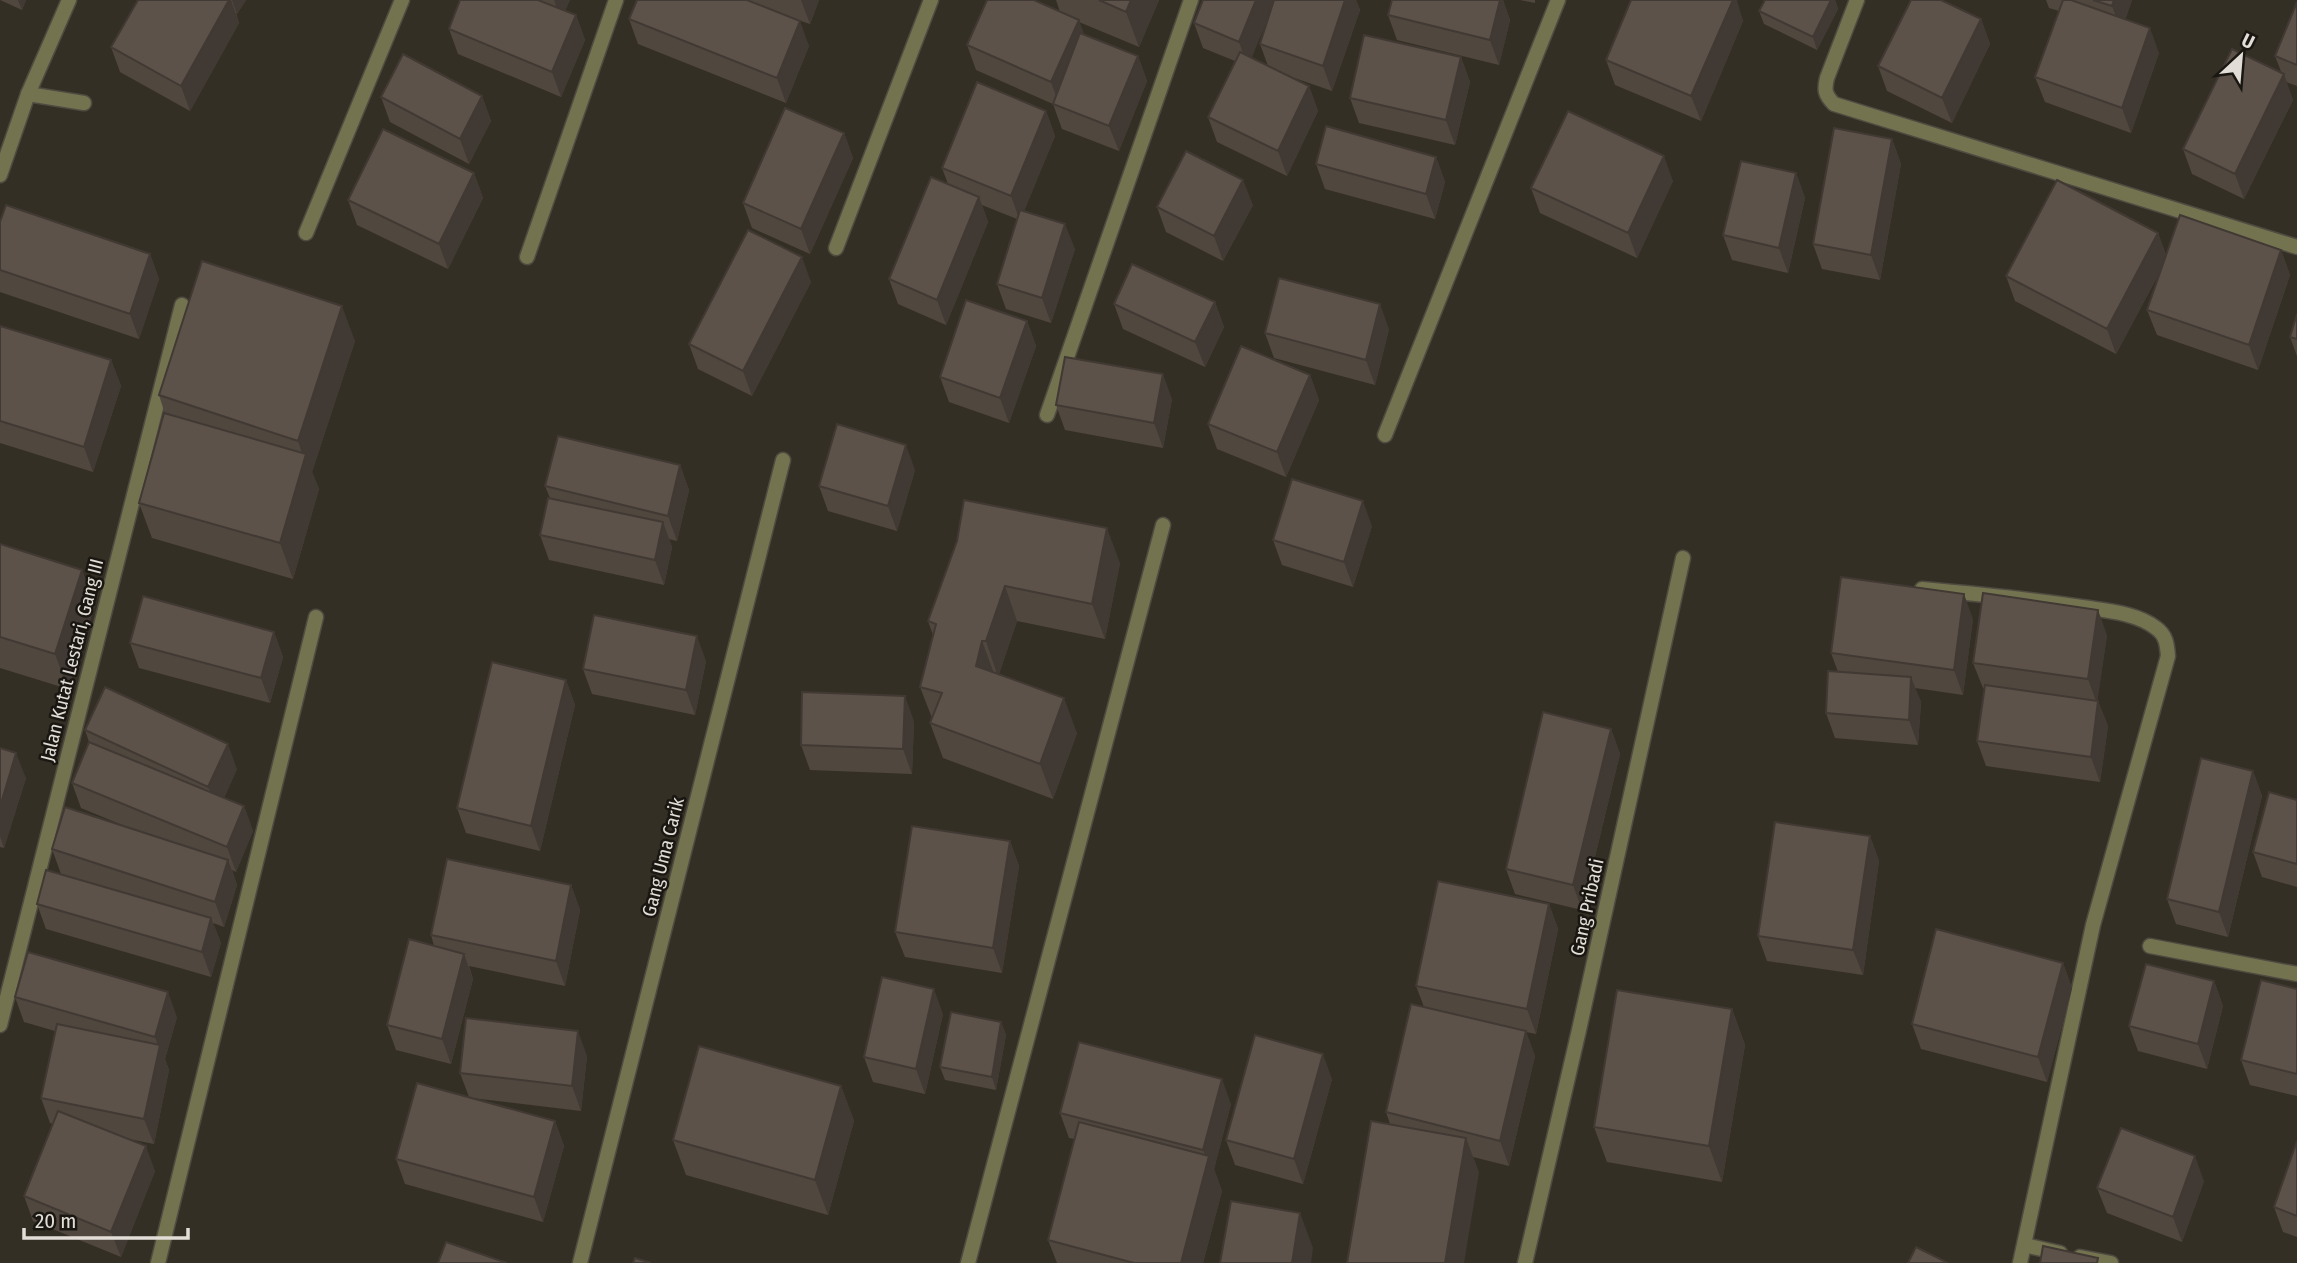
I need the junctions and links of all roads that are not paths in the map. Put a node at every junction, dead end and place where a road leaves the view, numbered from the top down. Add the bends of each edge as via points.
1 (69, 0) edge
2 (402, 0) edge
3 (616, 0) edge
4 (931, 0) edge
5 (1191, 0) edge
6 (1558, 0) edge
7 (1857, 0) edge
8 (28, 94) junction
9 (84, 103) dead end
10 (0, 175) edge
11 (306, 233) dead end
12 (2297, 247) edge
13 (836, 248) dead end
14 (527, 257) dead end
15 (182, 306) dead end
16 (1047, 415) dead end
17 (1385, 435) dead end
18 (783, 460) dead end
19 (1163, 525) dead end
20 (1683, 558) dead end
21 (1912, 588) edge
22 (316, 617) dead end
23 (2150, 946) dead end
24 (2297, 974) edge
25 (0, 1025) edge
26 (2024, 1245) junction
27 (158, 1263) edge
28 (580, 1263) edge
29 (968, 1263) edge
30 (1525, 1263) edge
31 (2020, 1263) edge
32 (2110, 1263) edge

1 - 8 street
2 - 11 street
3 - 14 street
4 - 13 street
5 - 16 street
6 - 17 street
7 - 12 street via 1827,78 1825,89 1834,104
8 - 9 street
8 - 10 street
15 - 25 street, Jalan Kutat Lestari, Gang III
18 - 28 street, Gang Uma Carik
19 - 29 street
20 - 30 street, Gang Pribadi
21 - 26 street via 2102,610 2134,617 2156,628 2167,640 2168,656 2093,925
22 - 27 street
23 - 24 street
26 - 31 street
26 - 32 street

